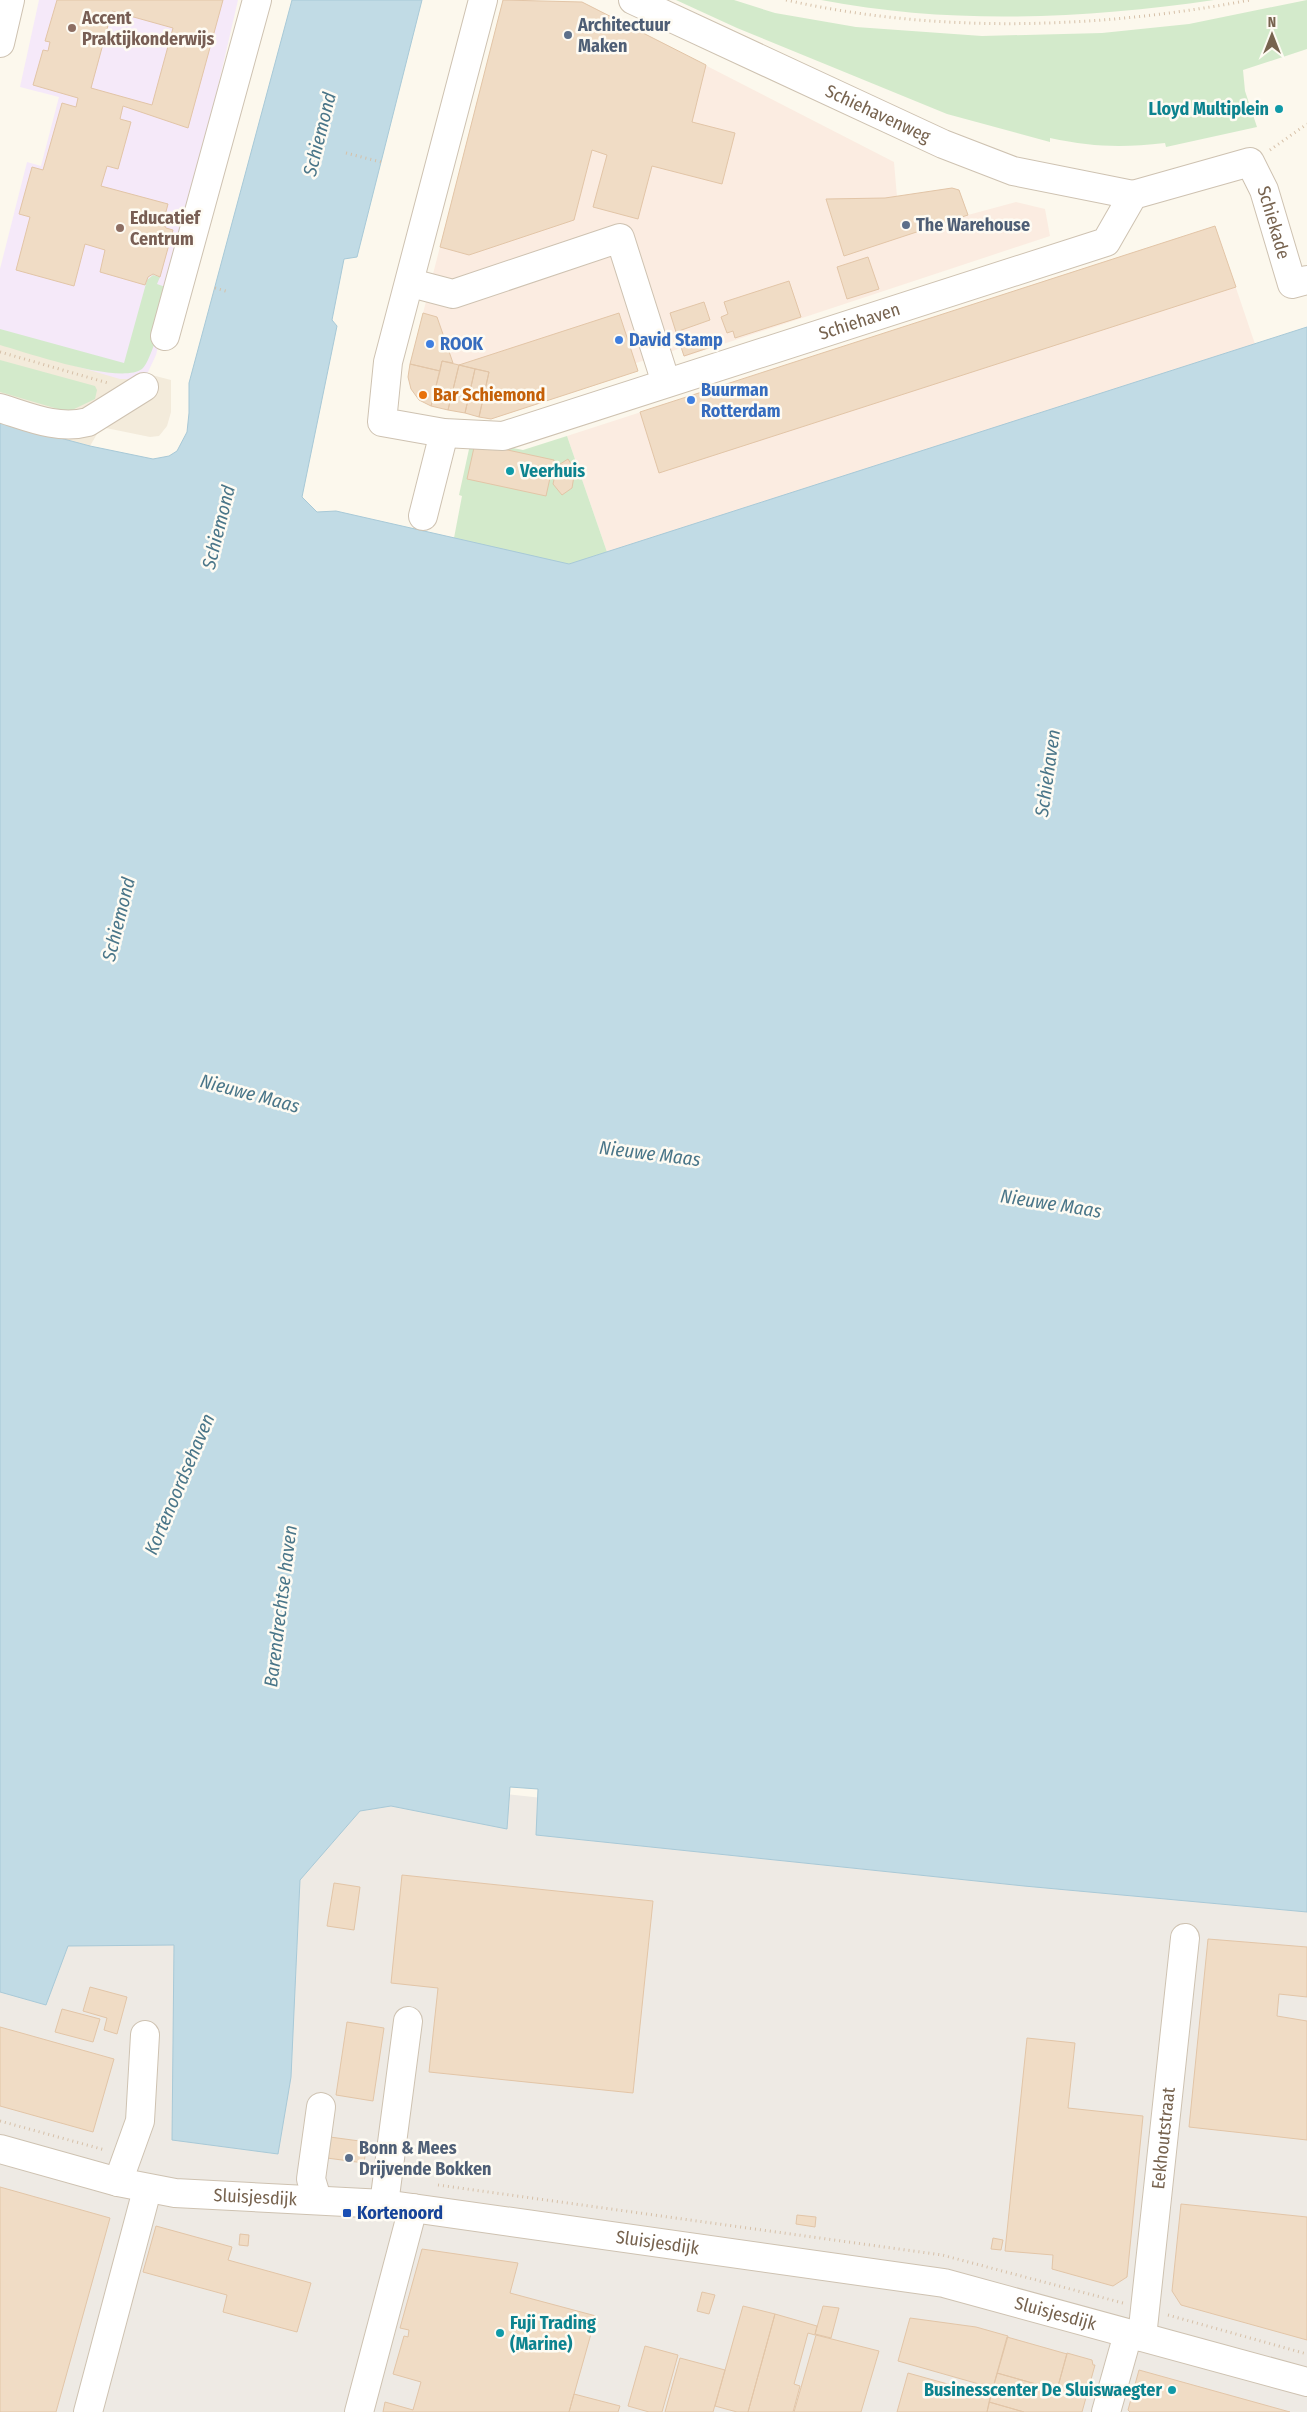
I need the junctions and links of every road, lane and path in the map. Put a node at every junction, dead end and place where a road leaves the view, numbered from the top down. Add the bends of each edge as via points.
1 (10, 0) edge
2 (256, 0) edge
3 (483, 0) edge
4 (633, 0) edge
5 (786, 0) edge
6 (1250, 0) edge
7 (0, 43) edge
8 (1307, 124) edge
9 (346, 153) dead end
10 (381, 162) dead end
11 (1250, 162) junction
12 (1133, 195) junction
13 (1300, 282) edge
14 (411, 283) junction
15 (215, 288) dead end
16 (229, 292) dead end
17 (165, 336) dead end
18 (0, 352) edge
19 (666, 383) junction
20 (144, 387) joint
21 (0, 408) edge
22 (444, 432) junction
23 (423, 516) dead end
24 (1185, 1938) dead end
25 (408, 2020) dead end
26 (145, 2035) dead end
27 (321, 2107) dead end
28 (0, 2149) edge
29 (118, 2182) junction
30 (147, 2190) junction
31 (317, 2199) junction
32 (384, 2204) junction
33 (413, 2208) junction
34 (1135, 2336) junction
35 (1307, 2382) edge
36 (88, 2412) edge
37 (359, 2412) edge
38 (1106, 2412) edge

1 - 7 street
2 - 17 street
3 - 14 street
4 - 12 street, Schiehavenweg via 943,144 1014,171
5 - 6 path via 848,13 914,20 1001,23 1134,18
8 - 11 path
9 - 10 path
11 - 12 street
11 - 13 street, Schiekade via 1275,186
12 - 19 street, Schiehaven via 1106,242
14 - 19 street via 453,294 620,238
14 - 22 street via 388,362 382,422
15 - 16 path
18 - 20 path via 120,386
19 - 22 street, Schiehaven via 503,436
20 - 21 street via 79,425 55,424
22 - 23 street
24 - 34 street, Eekhoutstraat
25 - 32 street
26 - 29 street via 140,2121
27 - 31 street via 311,2179
28 - 29 street, Sluisjesdijk
29 - 30 street, Sluisjesdijk
30 - 31 street, Sluisjesdijk
30 - 36 street
31 - 32 street, Sluisjesdijk
32 - 33 street, Sluisjesdijk
33 - 34 street, Sluisjesdijk via 944,2283
33 - 37 street
34 - 35 street, Sluisjesdijk
34 - 38 street, Eekhoutstraat

